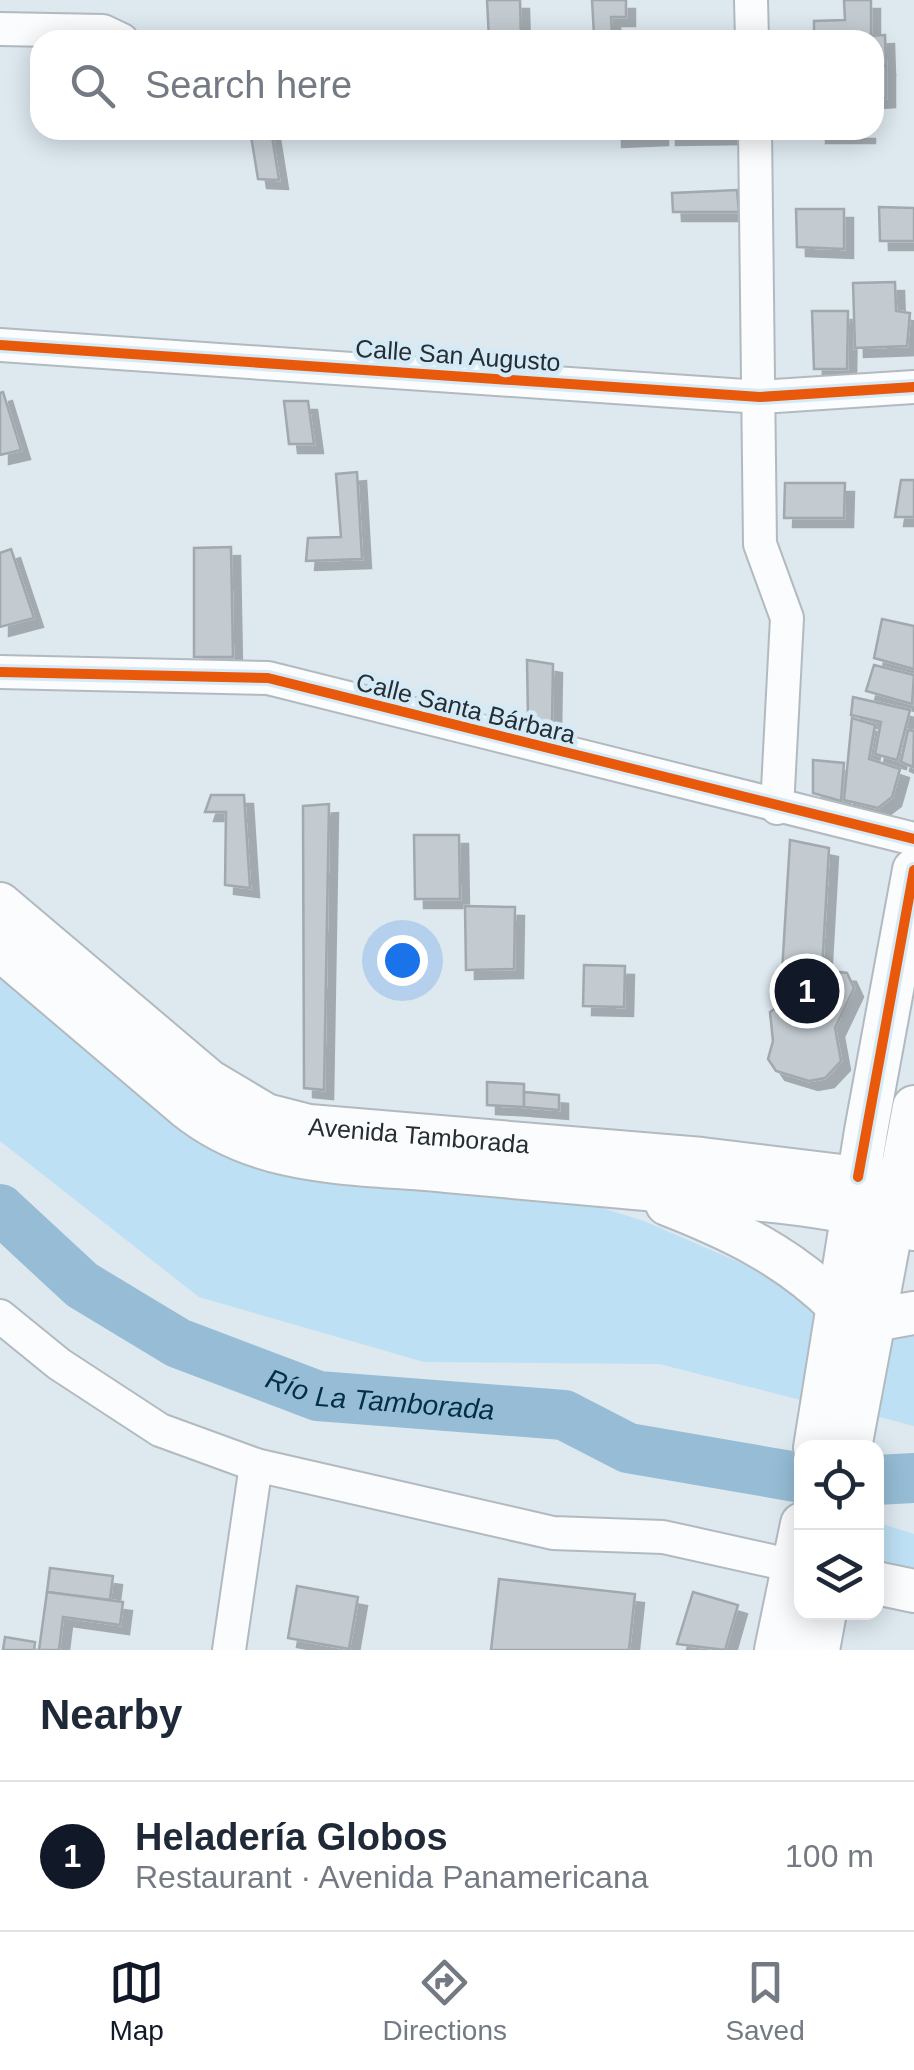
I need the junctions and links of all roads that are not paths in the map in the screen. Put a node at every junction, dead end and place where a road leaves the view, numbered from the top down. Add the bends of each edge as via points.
1 (751, 0) edge
2 (0, 30) edge
3 (30, 30) edge
4 (752, 30) edge
5 (755, 140) edge
6 (0, 345) edge
7 (914, 387) edge
8 (760, 397) junction
9 (0, 672) edge
10 (777, 808) junction
11 (914, 839) edge
12 (914, 870) edge
13 (0, 904) edge
14 (0, 948) edge
15 (914, 1107) edge
16 (624, 1187) junction
17 (888, 1201) edge
18 (875, 1313) edge
19 (0, 1316) edge
20 (843, 1421) edge
21 (824, 1440) edge
22 (256, 1465) junction
23 (794, 1566) edge
24 (794, 1582) edge
25 (884, 1585) edge
26 (914, 1591) edge
27 (823, 1620) edge
28 (229, 1650) edge
29 (776, 1650) edge
30 (818, 1650) edge

1 - 4 street
2 - 3 street
5 - 8 street
6 - 8 street, Calle San Augusto
7 - 8 street, Calle San Augusto
8 - 10 street via 760,544 787,618
9 - 10 street, Calle Santa Bárbara via 268,678
10 - 11 street, Calle Santa Bárbara
12 - 17 main road
13 - 17 main road, Avenida Tamborada via 209,1081 266,1116
14 - 16 main road, Avenida Tamborada via 186,1108 245,1145 312,1158
15 - 17 main road
16 - 17 main road, Avenida Tamborada
16 - 18 main road via 753,1240
17 - 18 main road
18 - 20 main road
19 - 22 street via 160,1430
20 - 21 main road
22 - 23 street via 553,1533 663,1537
22 - 28 street
24 - 29 main road
25 - 26 main road
27 - 30 main road

